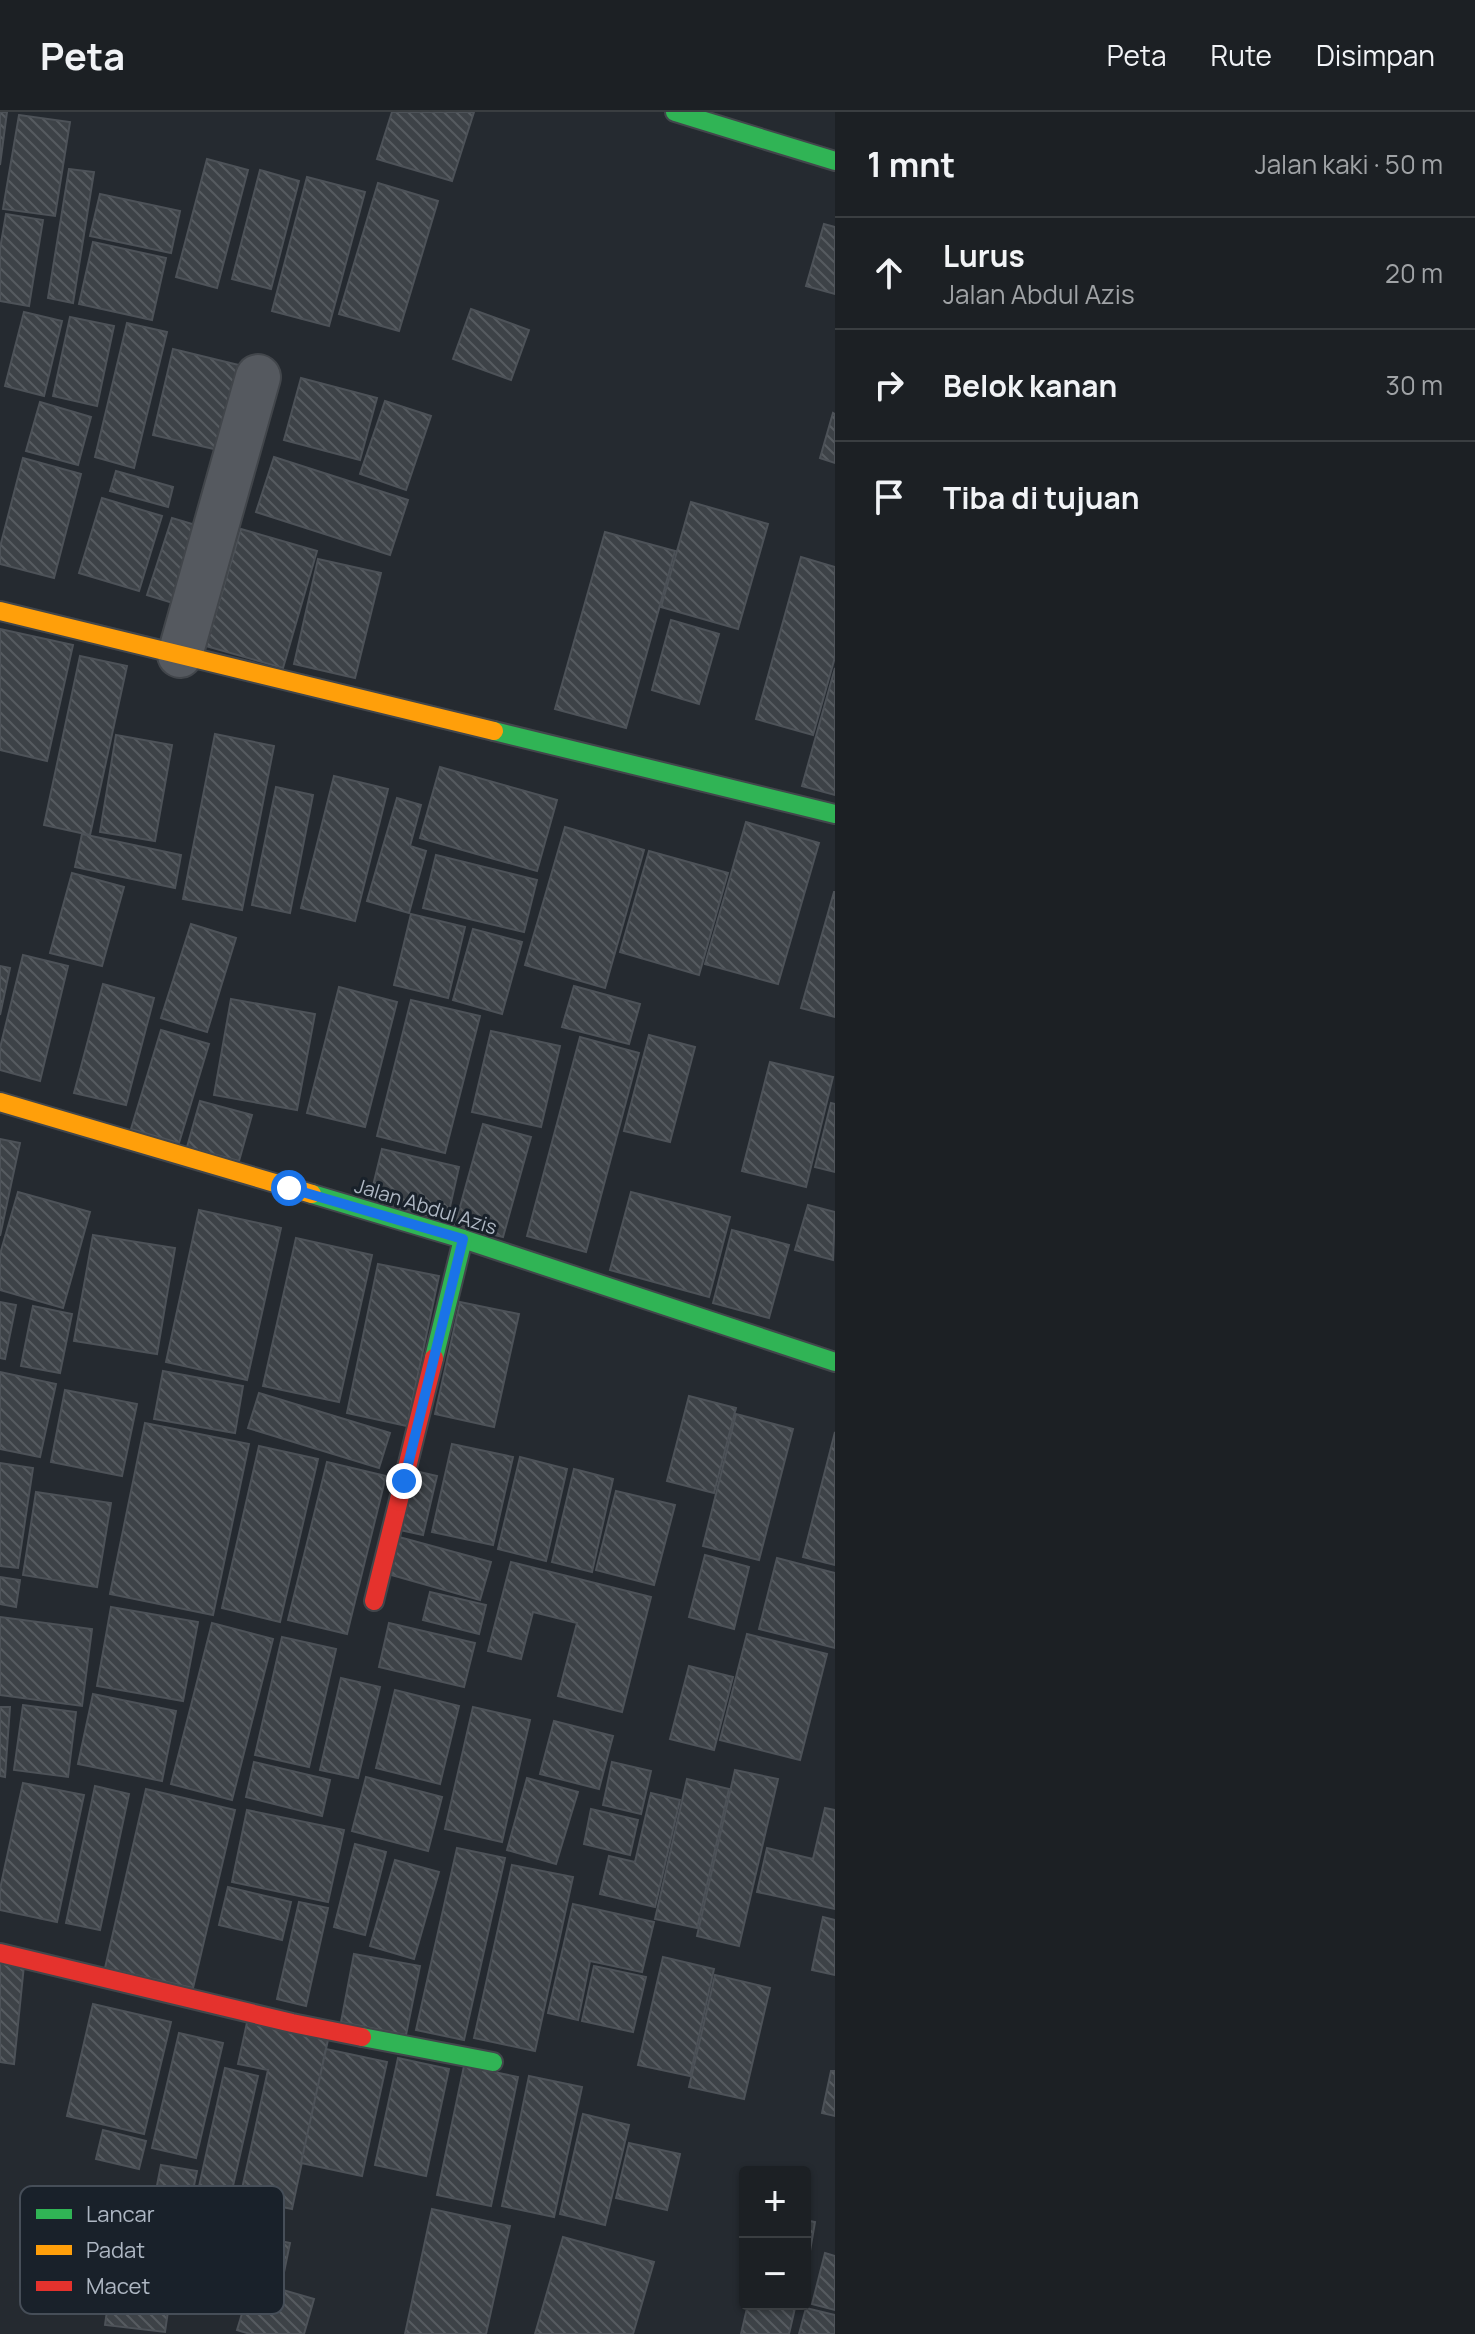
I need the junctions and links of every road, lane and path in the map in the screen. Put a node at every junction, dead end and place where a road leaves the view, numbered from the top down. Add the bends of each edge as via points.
1 (675, 112) edge
2 (835, 161) edge
3 (258, 377) dead end
4 (0, 611) edge
5 (180, 655) junction
6 (835, 814) edge
7 (0, 1102) edge
8 (463, 1239) junction
9 (835, 1362) edge
10 (374, 1601) dead end
11 (0, 1953) edge
12 (493, 2062) dead end

1 - 2 street
3 - 5 street
4 - 5 street
5 - 6 street
7 - 8 street, Jalan Abdul Azis
8 - 9 street, Jalan Abdul Azis
8 - 10 street
11 - 12 street via 292,2023

